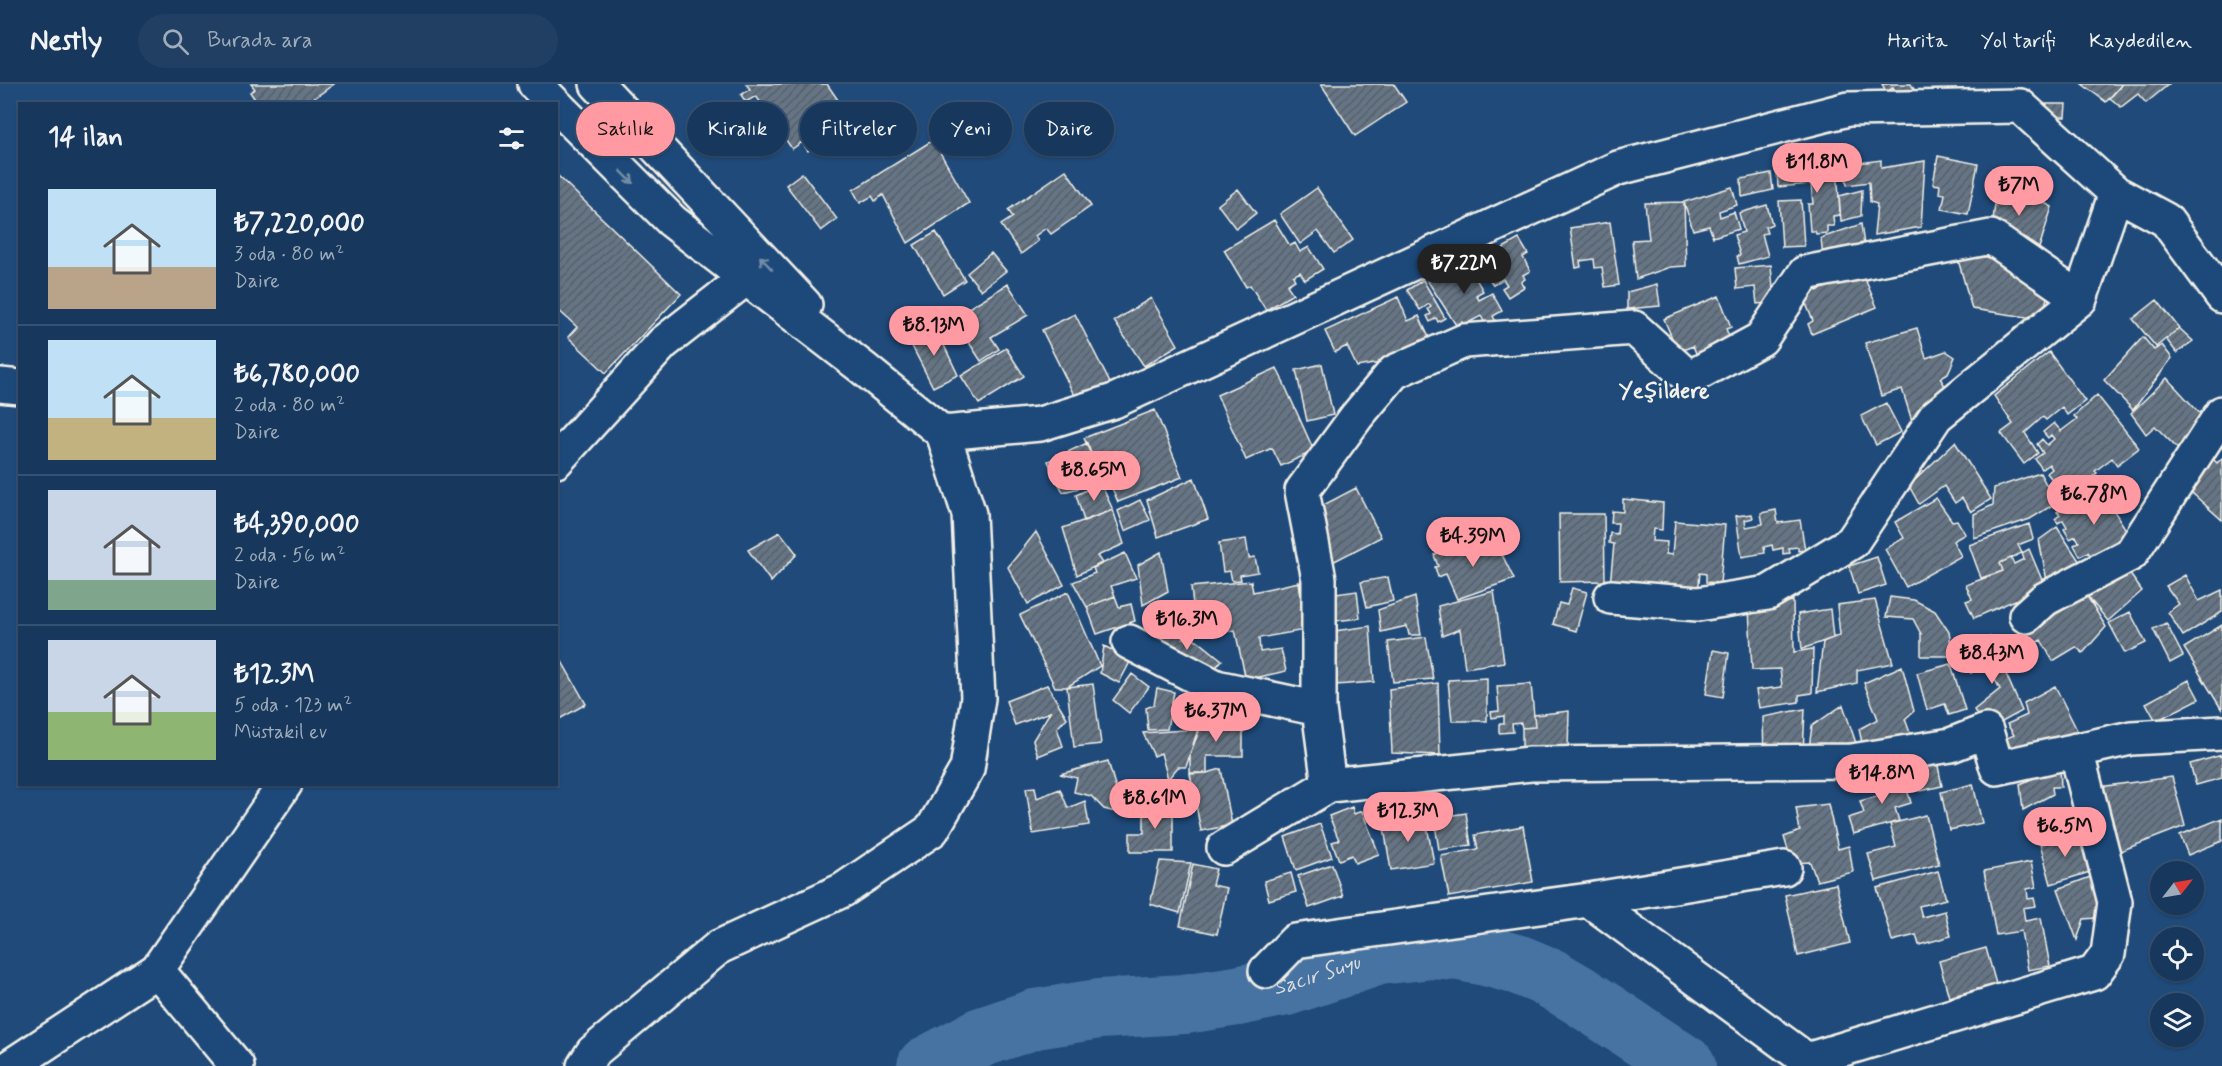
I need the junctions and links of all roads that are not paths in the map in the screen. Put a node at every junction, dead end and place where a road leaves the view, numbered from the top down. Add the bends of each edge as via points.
1 (536, 84) edge
2 (597, 84) edge
3 (2022, 95) edge
4 (554, 102) edge
5 (558, 106) edge
6 (2116, 193) junction
7 (745, 279) junction
8 (2222, 296) edge
9 (2080, 299) junction
10 (863, 368) junction
11 (0, 385) edge
12 (18, 387) edge
13 (2222, 413) edge
14 (942, 433) junction
15 (558, 459) edge
16 (1611, 597) dead end
17 (2026, 616) dead end
18 (1129, 642) dead end
19 (1319, 709) junction
20 (2222, 733) edge
21 (2076, 750) junction
22 (1329, 785) junction
23 (284, 786) edge
24 (1224, 848) dead end
25 (1784, 868) dead end
26 (1589, 900) junction
27 (157, 970) junction
28 (1266, 971) dead end
29 (1807, 1063) edge
30 (12, 1066) edge
31 (237, 1066) edge
32 (584, 1066) edge

1 - 4 street
10 -> 2 street
3 - 6 street
3 - 14 street via 1848,109 1618,168 1114,401 1040,424
5 -> 7 street via 672,222
6 - 8 street via 2166,220
6 - 9 street
7 - 10 street
7 - 15 street via 663,343
9 - 16 street via 1936,416 1852,542 1768,594 1698,604
9 - 19 street via 1991,237 1805,273 1761,339 1689,378 1634,328 1464,341 1394,372 1302,491 1319,579
10 - 14 street
11 - 12 street
13 - 17 street via 2131,554 2045,599
14 - 32 street via 969,514 978,698 967,769 932,830 843,890 719,947 593,1052
18 - 19 street via 1216,687
19 - 22 street
20 - 21 street via 2131,738
21 - 22 street via 1997,768 1986,731 1951,745 1852,761 1531,764
21 - 29 street via 2115,902 2108,954 2094,973
22 - 24 street
23 - 27 street
25 - 26 street
26 - 28 street via 1295,941
26 - 29 street
27 - 30 street
27 - 31 street

